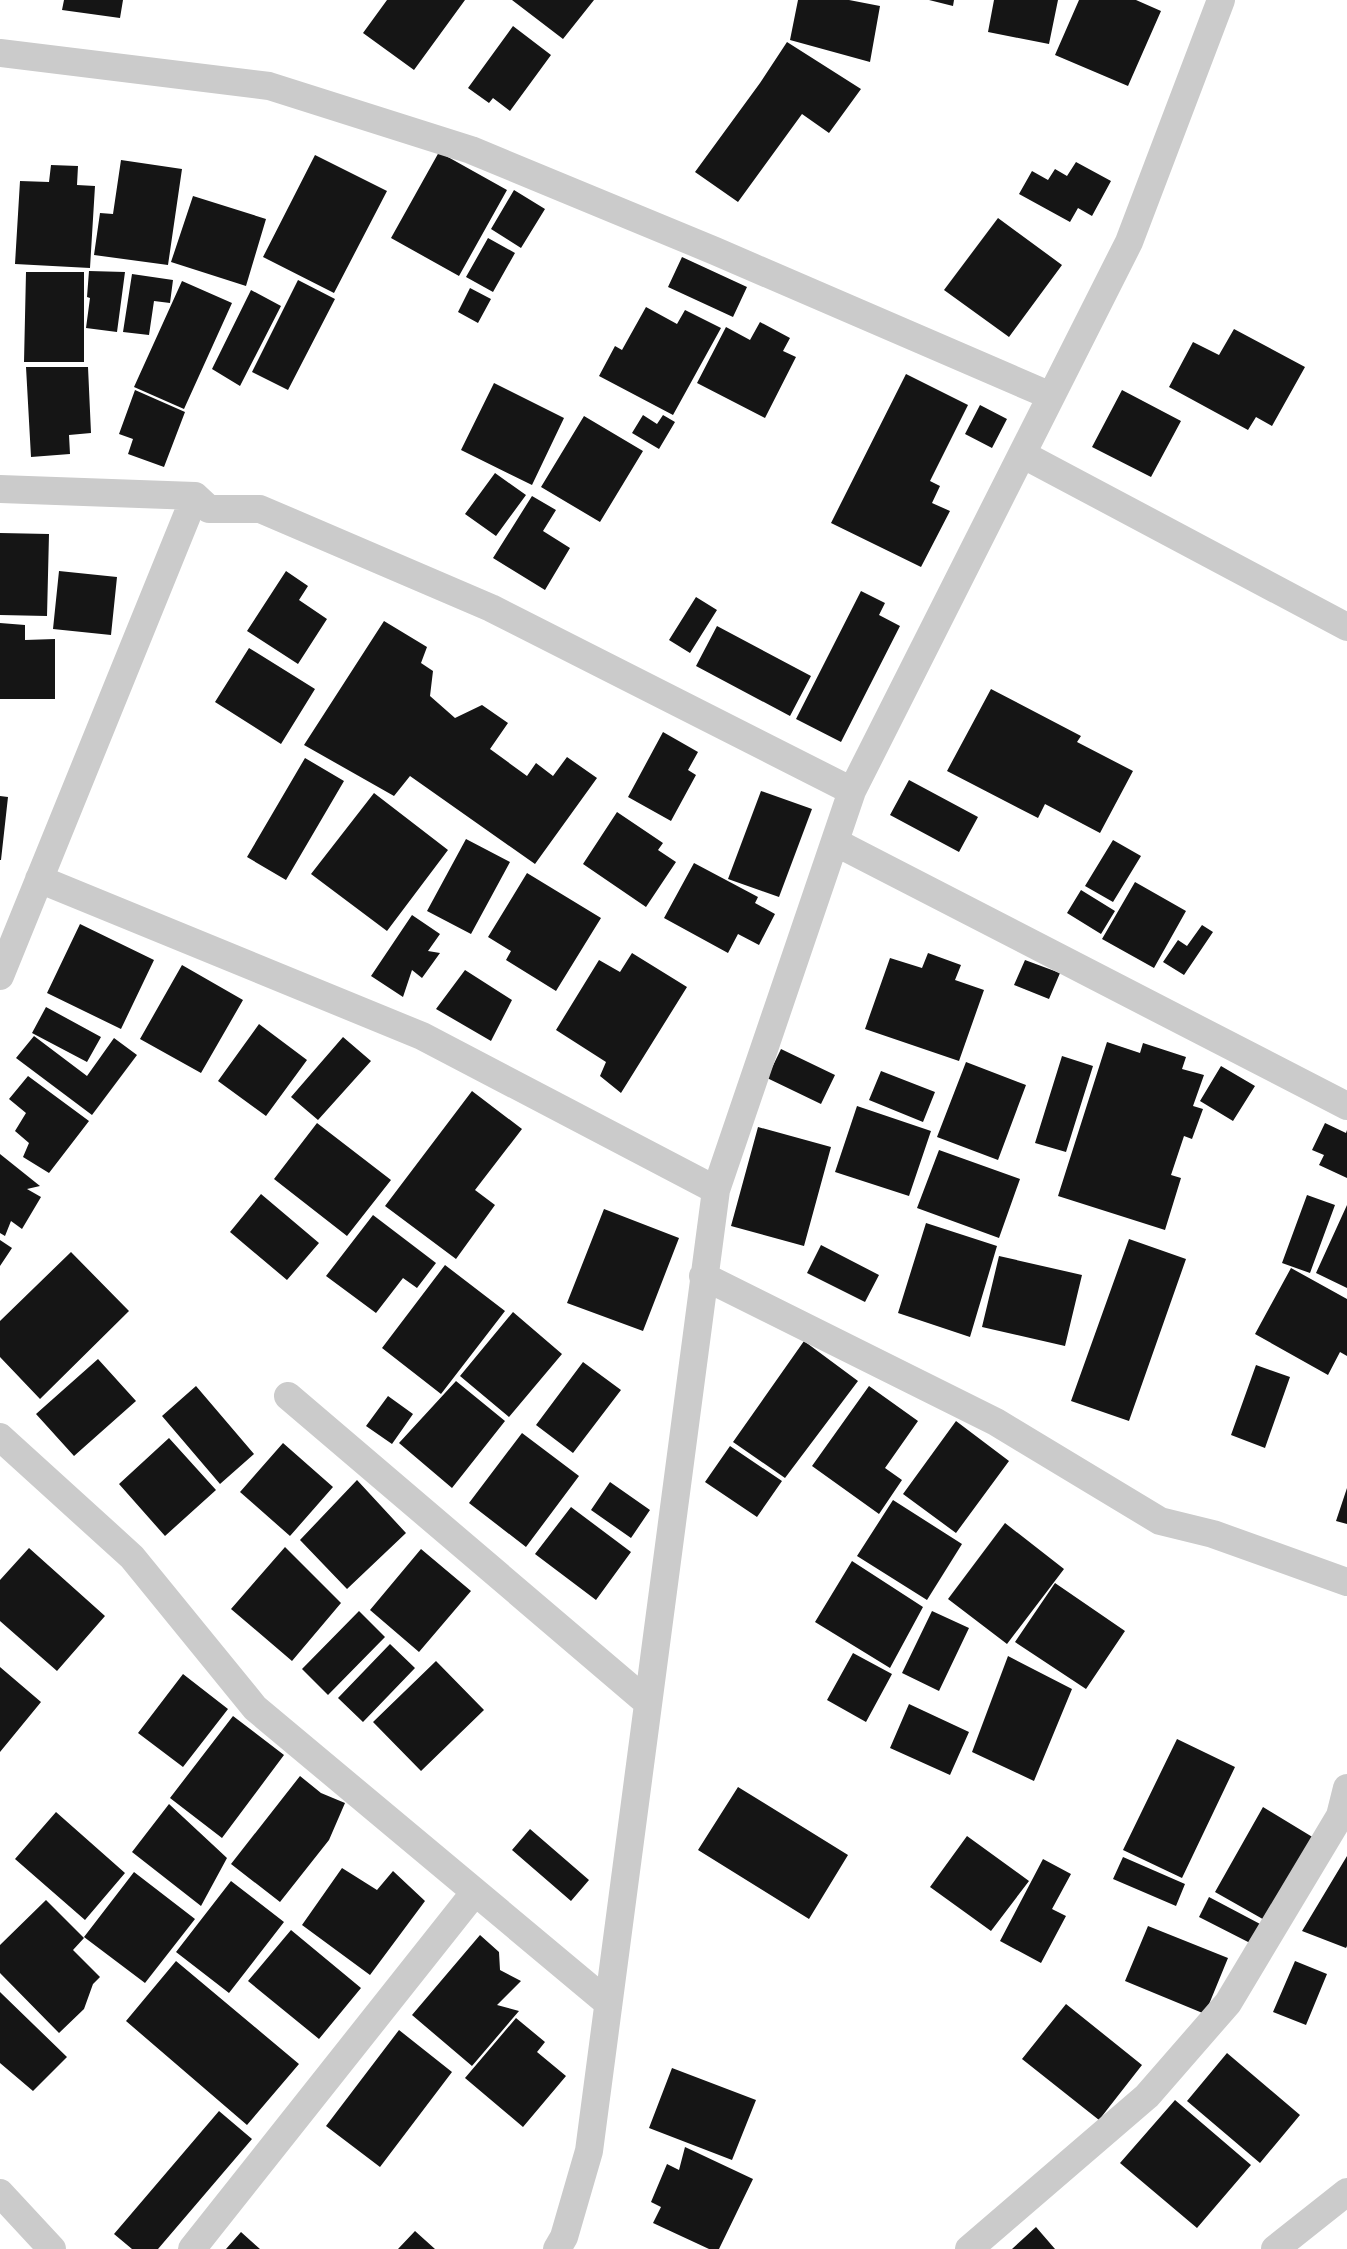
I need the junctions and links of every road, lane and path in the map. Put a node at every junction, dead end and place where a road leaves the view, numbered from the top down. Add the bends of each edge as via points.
1 (1221, 0) edge
2 (0, 53) edge
3 (1050, 396) junction
4 (1022, 454) junction
5 (0, 488) edge
6 (195, 496) junction
7 (1347, 627) edge
8 (852, 791) junction
9 (835, 842) junction
10 (39, 879) junction
11 (0, 976) edge
12 (1347, 1106) edge
13 (716, 1190) junction
14 (703, 1276) junction
15 (288, 1396) dead end
16 (0, 1437) edge
17 (1347, 1582) edge
18 (648, 1702) junction
19 (1347, 1788) edge
20 (1344, 1818) edge
21 (475, 1892) junction
22 (608, 2003) junction
23 (1347, 2192) edge
24 (0, 2193) edge
25 (52, 2249) edge
26 (192, 2249) edge
27 (557, 2249) edge
28 (969, 2249) edge
29 (1275, 2249) edge

1 - 3 street via 1128,242
2 - 3 street via 269,86 471,150 715,250
3 - 4 street
4 - 7 street
4 - 8 street
5 - 6 street
6 - 8 street via 209,509 260,509 491,608
6 - 10 street
8 - 9 street
9 - 12 street
9 - 13 street
10 - 11 street
10 - 13 street via 422,1036
13 - 14 street
14 - 17 street via 996,1422 1160,1522 1213,1534
14 - 18 street
15 - 18 street
16 - 21 street via 132,1557 255,1708
18 - 22 street
19 - 20 street
20 - 28 street via 1222,2010 1147,2096
21 - 22 street
21 - 26 street
22 - 27 street via 589,2151 564,2237
23 - 29 street
24 - 25 street

